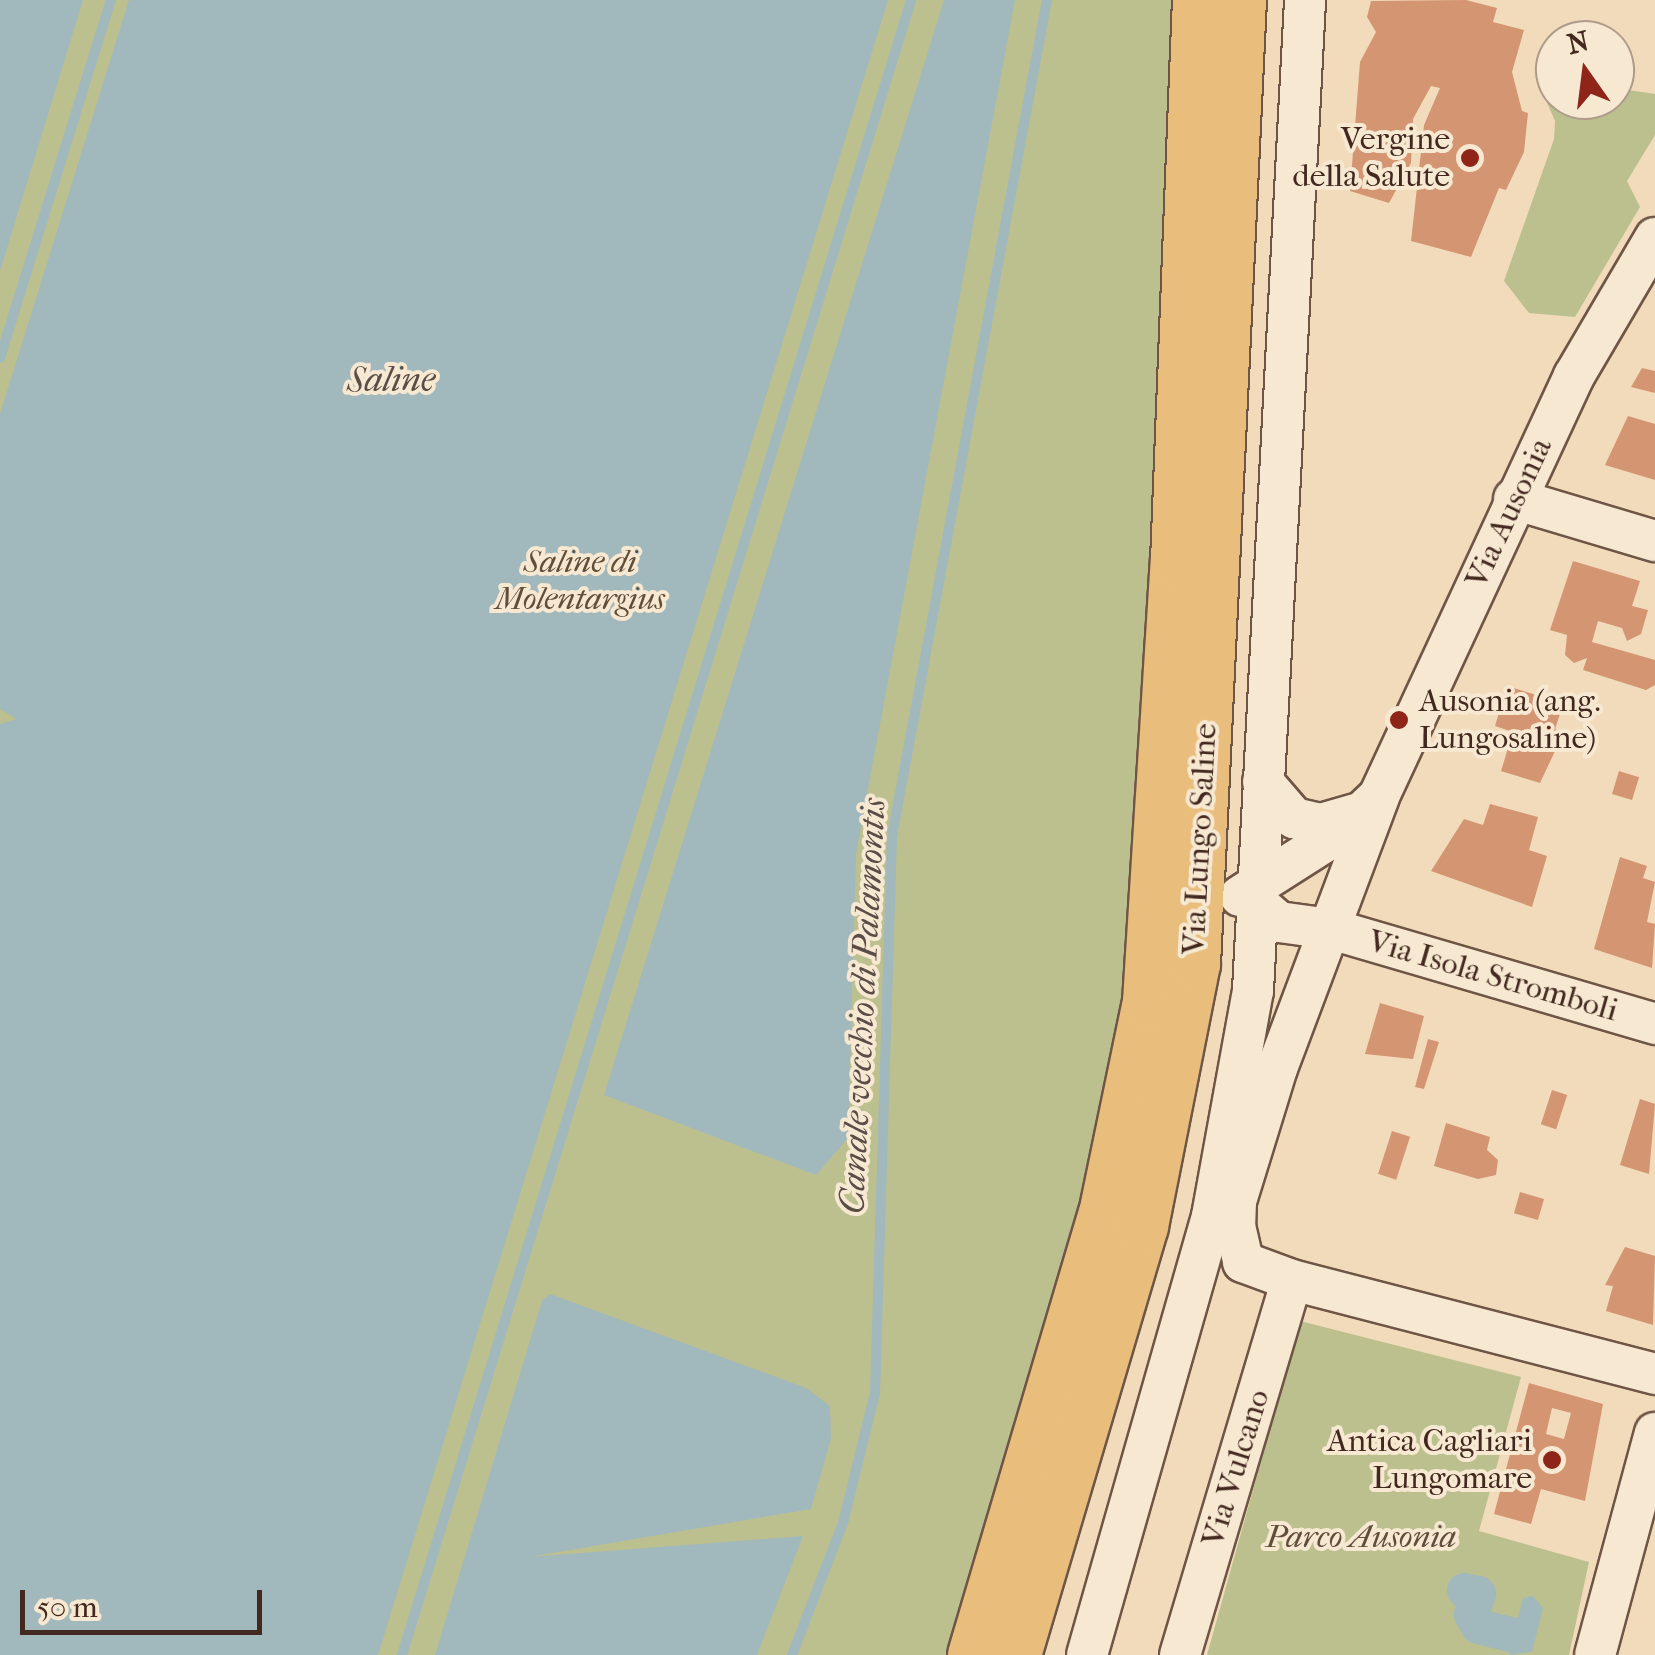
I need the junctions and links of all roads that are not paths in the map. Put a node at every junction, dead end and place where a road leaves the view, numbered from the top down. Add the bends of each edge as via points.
1 (1198, 0) edge
2 (1241, 0) edge
3 (1305, 0) edge
4 (1655, 238) edge
5 (1514, 499) junction
6 (1655, 541) edge
7 (1263, 782) junction
8 (1379, 797) junction
9 (1258, 894) junction
10 (1331, 929) junction
11 (1655, 1024) edge
12 (1243, 1262) junction
13 (1292, 1280) junction
14 (1192, 1288) junction
15 (1655, 1374) edge
16 (1655, 1433) edge
17 (973, 1655) edge
18 (1016, 1655) edge
19 (1058, 1655) edge
20 (1087, 1655) edge
21 (1180, 1655) edge
22 (1595, 1655) edge

1 - 17 main road, Via Lungo Saline via 1176,562 1148,1002 1104,1214
2 - 18 main road, Via Lungo Saline via 1195,964 1143,1226
3 - 7 street, Via Lungo Saline
4 - 5 street, Via Ausonia via 1574,376
5 - 6 street
5 - 8 street, Via Ausonia
7 - 8 street via 1294,818 1321,824 1348,820
7 - 9 street, Via Lungo Saline
8 - 9 street, Via Lungo Saline
8 - 10 street, Via Ausonia
9 - 10 street, Via Isola Stromboli via 1279,922
9 - 14 street, Via Lungo Saline via 1253,990
9 - 19 street, Via Lungo Saline via 1236,899 1224,1035 1194,1217
10 - 11 street, Via Isola Stromboli
10 - 12 street, Via Ausonia via 1236,1201
12 - 13 street
12 - 14 street via 1215,1264
13 - 15 street
13 - 21 street, Via Vulcano
14 - 20 street, Via Lungo Saline
16 - 22 street

